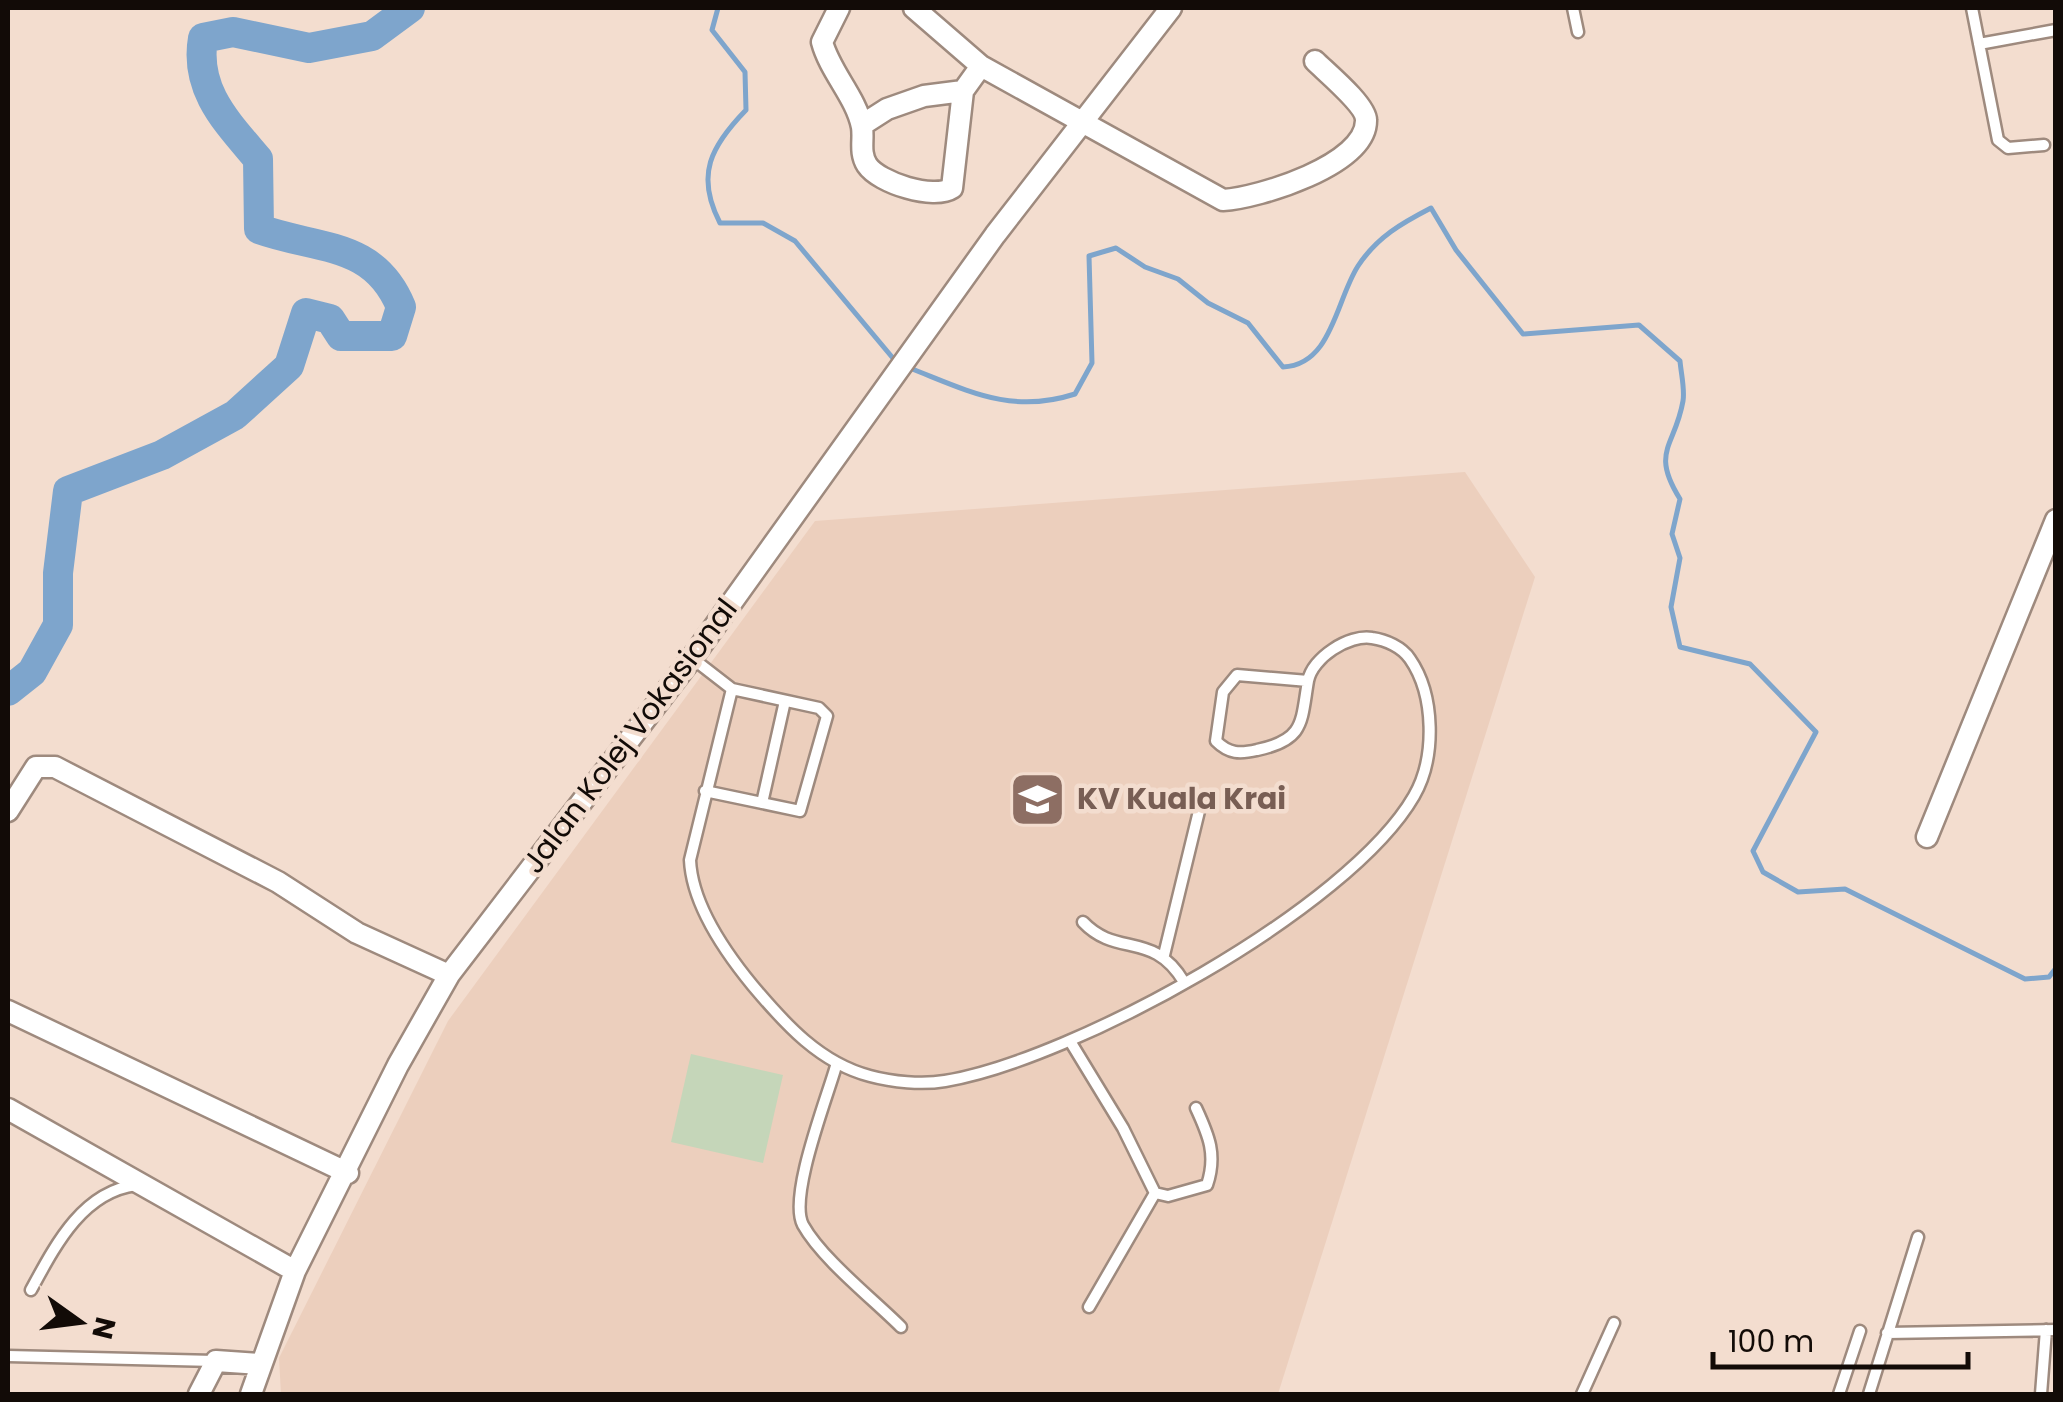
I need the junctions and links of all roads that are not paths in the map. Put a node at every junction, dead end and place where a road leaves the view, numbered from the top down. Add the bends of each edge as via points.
1 (840, 8) edge
2 (914, 8) edge
3 (1171, 8) edge
4 (1573, 8) edge
5 (1972, 8) edge
6 (2056, 30) edge
7 (1578, 32) dead end
8 (1980, 44) junction
9 (1315, 61) dead end
10 (981, 66) junction
11 (963, 91) junction
12 (1084, 122) junction
13 (862, 125) junction
14 (2044, 144) dead end
15 (2056, 520) edge
16 (692, 658) junction
17 (1308, 682) junction
18 (732, 688) junction
19 (785, 701) junction
20 (706, 792) junction
21 (762, 803) junction
22 (1200, 807) dead end
23 (8, 811) edge
24 (1927, 836) dead end
25 (1083, 922) dead end
26 (1164, 955) junction
27 (449, 976) junction
28 (1184, 982) junction
29 (8, 1010) edge
30 (1070, 1041) junction
31 (836, 1066) junction
32 (1196, 1108) dead end
33 (8, 1109) edge
34 (348, 1174) junction
35 (142, 1184) junction
36 (1155, 1193) junction
37 (1918, 1237) dead end
38 (296, 1271) junction
39 (32, 1290) dead end
40 (1089, 1307) dead end
41 (1614, 1323) dead end
42 (901, 1328) dead end
43 (1860, 1330) dead end
44 (2050, 1330) edge
45 (1887, 1334) junction
46 (8, 1356) edge
47 (216, 1361) junction
48 (260, 1364) junction
49 (198, 1394) edge
50 (251, 1394) edge
51 (1582, 1394) edge
52 (1840, 1394) edge
53 (1870, 1394) edge
54 (2041, 1394) edge

1 - 13 street via 822,42
2 - 10 street
3 - 12 street, Jalan Kolej Vokasional
4 - 7 lane
5 - 8 lane
6 - 8 lane
8 - 14 lane via 1998,140 2008,148
9 - 12 street via 1363,109 1361,134 1322,172 1234,200 1210,196
10 - 11 street
10 - 12 street
11 - 13 street via 924,96
11 - 13 street via 948,192 880,176 861,148
12 - 16 street, Jalan Kolej Vokasional
15 - 24 street
16 - 18 lane
16 - 27 street, Jalan Kolej Vokasional
17 - 17 lane via 1237,675 1223,692 1216,741 1241,754 1282,745 1298,729
17 - 28 lane via 1348,639 1368,636 1408,655 1428,705 1429,738 1416,794 1339,881 1294,917
18 - 19 lane
18 - 20 lane
19 - 21 lane
19 - 21 lane via 827,716 803,806 793,811
20 - 21 lane
20 - 31 lane via 690,860 699,898 731,959 773,1010
22 - 26 lane
23 - 27 street via 36,767 56,767 278,882 356,933
25 - 26 lane via 1104,938
26 - 28 lane
27 - 34 street, Jalan Kolej Vokasional
28 - 30 lane
29 - 34 street
30 - 31 lane via 944,1082 874,1077
30 - 36 lane
31 - 42 lane via 799,1214
32 - 36 lane via 1211,1141 1208,1185
33 - 35 street
34 - 38 street, Jalan Kolej Vokasional
35 - 38 street
35 - 39 lane via 95,1200 51,1253
36 - 40 lane
37 - 45 lane
38 - 48 street, Jalan Kolej Vokasional
41 - 51 lane
43 - 52 lane
44 - 45 lane
44 - 54 lane
45 - 53 lane
46 - 47 lane
47 - 48 street
47 - 49 street
48 - 50 street, Jalan Kolej Vokasional

